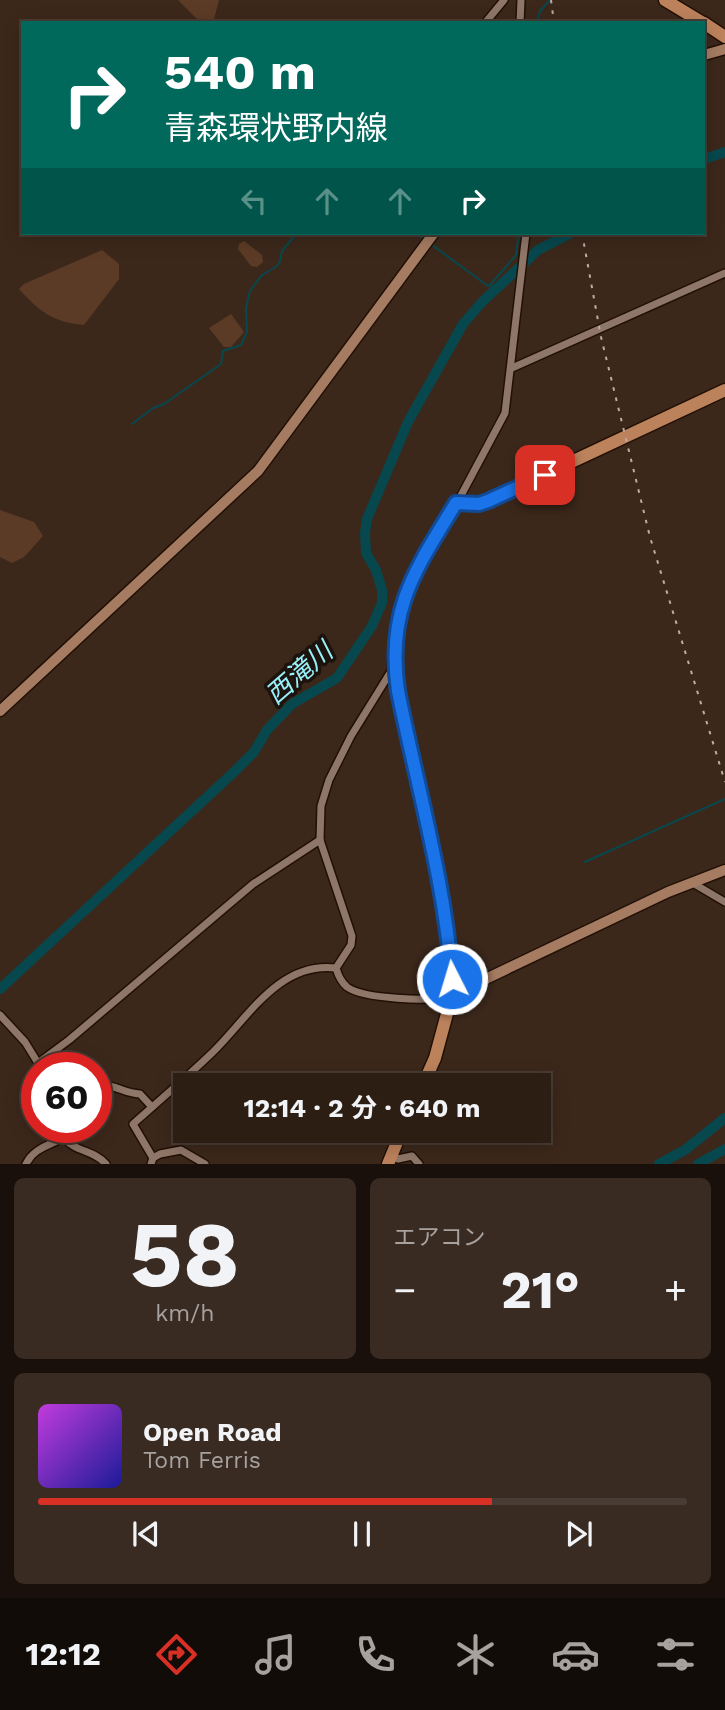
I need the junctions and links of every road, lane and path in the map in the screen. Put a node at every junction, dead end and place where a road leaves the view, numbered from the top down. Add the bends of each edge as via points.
1 (521, 0) edge
2 (665, 0) edge
3 (499, 2) edge
4 (486, 21) edge
5 (520, 21) edge
6 (700, 21) edge
7 (705, 24) edge
8 (725, 37) edge
9 (725, 49) edge
10 (705, 55) edge
11 (433, 235) edge
12 (526, 235) edge
13 (725, 273) edge
14 (512, 368) junction
15 (725, 390) edge
16 (456, 503) junction
17 (394, 666) junction
18 (0, 711) edge
19 (320, 840) junction
20 (725, 870) edge
21 (691, 883) junction
22 (725, 902) edge
23 (336, 968) junction
24 (450, 996) junction
25 (0, 1015) edge
26 (32, 1052) edge
27 (55, 1052) edge
28 (428, 1073) edge
29 (112, 1084) edge
30 (152, 1107) junction
31 (53, 1143) edge
32 (70, 1143) edge
33 (396, 1143) edge
34 (389, 1160) edge
35 (152, 1161) edge
36 (26, 1164) edge
37 (106, 1164) edge
38 (205, 1164) edge
39 (419, 1164) edge

1 - 5 street
2 - 6 main road
3 - 4 street
7 - 8 main road
9 - 10 street
11 - 18 street via 258,471
12 - 14 street
13 - 14 street
14 - 16 street via 502,424
15 - 16 main road via 501,496 479,504
16 - 17 main road via 402,606
17 - 19 street via 329,780 321,806
17 - 24 main road via 450,947
19 - 23 street via 352,936
19 - 27 street via 253,884
20 - 21 street
21 - 22 street
21 - 24 street
23 - 24 street via 346,986 365,994
23 - 30 street via 308,970 275,986 215,1050
24 - 28 main road
25 - 26 street
29 - 30 street via 140,1094
30 - 35 street via 133,1124
31 - 36 street via 35,1151
32 - 37 street
33 - 34 main road
34 - 39 street via 412,1156
35 - 38 street via 160,1154 181,1150

